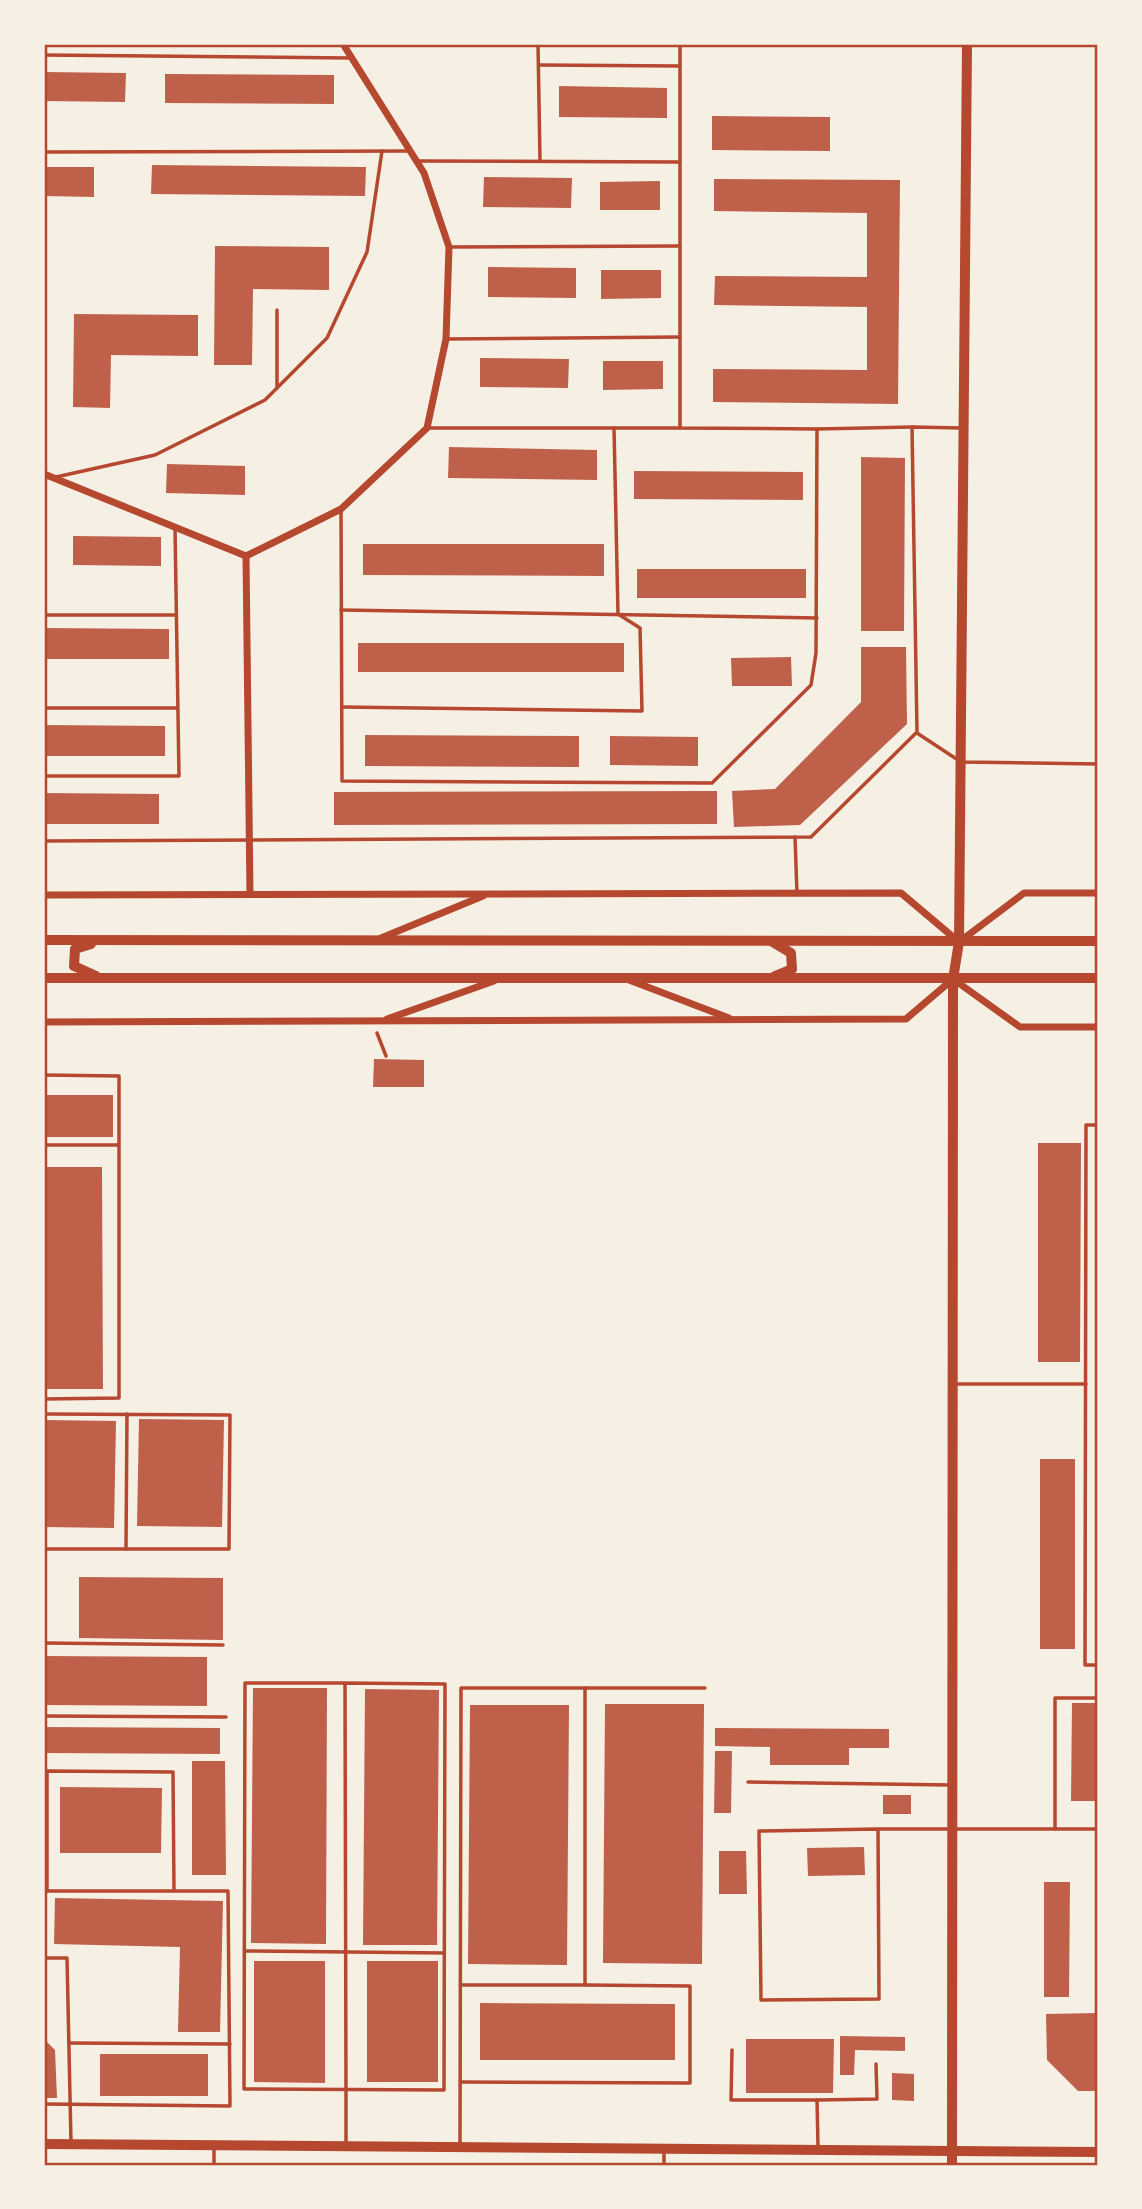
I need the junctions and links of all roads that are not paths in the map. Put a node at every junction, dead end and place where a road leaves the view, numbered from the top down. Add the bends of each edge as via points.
1 (344, 44) edge
2 (538, 44) edge
3 (680, 44) edge
4 (967, 44) edge
5 (44, 55) edge
6 (352, 58) junction
7 (539, 65) junction
8 (680, 66) junction
9 (382, 151) junction
10 (411, 151) junction
11 (44, 152) edge
12 (417, 161) junction
13 (540, 162) junction
14 (680, 162) junction
15 (680, 246) junction
16 (449, 247) junction
17 (277, 310) dead end
18 (680, 337) junction
19 (446, 338) junction
20 (277, 387) junction
21 (912, 427) junction
22 (427, 428) junction
23 (614, 428) junction
24 (680, 428) junction
25 (964, 428) junction
26 (817, 429) junction
27 (44, 474) edge
28 (53, 478) junction
29 (341, 509) junction
30 (176, 527) junction
31 (246, 556) junction
32 (341, 610) junction
33 (618, 614) junction
34 (44, 615) edge
35 (176, 615) junction
36 (817, 618) junction
37 (342, 707) junction
38 (44, 708) edge
39 (177, 708) junction
40 (917, 732) junction
41 (961, 762) junction
42 (1098, 764) edge
43 (44, 776) edge
44 (796, 837) junction
45 (44, 841) edge
46 (250, 841) junction
47 (1098, 893) edge
48 (250, 894) junction
49 (487, 894) junction
50 (797, 894) junction
51 (44, 895) edge
52 (44, 940) edge
53 (100, 940) junction
54 (376, 940) junction
55 (771, 941) junction
56 (1098, 941) edge
57 (959, 942) junction
58 (44, 978) edge
59 (100, 978) junction
60 (502, 978) junction
61 (625, 978) junction
62 (1098, 978) edge
63 (769, 979) junction
64 (953, 979) junction
65 (734, 1020) junction
66 (376, 1021) junction
67 (44, 1022) edge
68 (1098, 1027) edge
69 (44, 1075) edge
70 (1098, 1125) edge
71 (44, 1145) edge
72 (118, 1145) junction
73 (953, 1384) junction
74 (1086, 1384) junction
75 (44, 1399) edge
76 (44, 1414) edge
77 (127, 1414) junction
78 (44, 1549) edge
79 (126, 1549) junction
80 (44, 1643) edge
81 (223, 1644) dead end
82 (1098, 1665) edge
83 (345, 1684) junction
84 (705, 1688) dead end
85 (585, 1689) junction
86 (1098, 1698) edge
87 (44, 1716) edge
88 (226, 1717) dead end
89 (748, 1782) dead end
90 (952, 1785) junction
91 (878, 1829) junction
92 (952, 1829) junction
93 (1055, 1829) junction
94 (1098, 1829) edge
95 (45, 1891) edge
96 (174, 1891) junction
97 (245, 1951) junction
98 (345, 1953) junction
99 (444, 1953) junction
100 (44, 1958) edge
101 (460, 1985) junction
102 (584, 1985) junction
103 (69, 2043) junction
104 (230, 2044) junction
105 (732, 2050) dead end
106 (876, 2064) dead end
107 (460, 2082) junction
108 (346, 2091) junction
109 (817, 2100) junction
110 (44, 2104) edge
111 (70, 2104) junction
112 (44, 2144) edge
113 (71, 2144) junction
114 (214, 2145) junction
115 (346, 2146) junction
116 (460, 2147) junction
117 (664, 2148) junction
118 (818, 2149) junction
119 (952, 2150) junction
120 (1098, 2152) edge
121 (215, 2165) edge
122 (664, 2165) edge
123 (952, 2165) edge

1 - 6 street
2 - 7 lane
3 - 8 lane
4 - 25 street
5 - 6 lane
6 - 10 street
7 - 8 lane
7 - 13 lane
8 - 14 lane
9 - 10 lane
9 - 11 lane
9 - 20 lane via 367,253 327,338
10 - 12 street
12 - 13 lane
12 - 16 street
13 - 14 lane
14 - 15 lane
15 - 16 lane
15 - 18 lane
16 - 19 street
17 - 20 lane
18 - 19 lane
18 - 24 lane
19 - 22 street
20 - 28 lane via 265,400 155,455
21 - 25 lane
21 - 26 lane
21 - 40 lane
22 - 23 lane
22 - 29 street
23 - 24 lane
23 - 33 lane
24 - 26 lane
25 - 41 street
26 - 36 lane
27 - 28 street
28 - 30 street
29 - 31 street
29 - 32 lane
30 - 31 street
30 - 35 lane
31 - 46 street
32 - 33 lane
32 - 37 lane
33 - 36 lane
33 - 37 lane via 640,628 642,711
34 - 35 lane
35 - 39 lane
36 - 37 lane via 811,685 712,783 342,780
38 - 39 lane
39 - 43 lane via 178,776
40 - 41 lane
40 - 44 lane via 811,837
41 - 42 lane
41 - 57 street
44 - 46 lane
44 - 50 lane
45 - 46 lane
46 - 48 street
47 - 57 street via 1024,893
48 - 49 street
48 - 51 street
49 - 50 street
49 - 54 street
50 - 57 street via 901,893
52 - 53 main road
53 - 54 main road
53 - 59 main road via 75,949 74,966
54 - 55 main road
55 - 57 main road
55 - 63 main road via 791,953 792,969
56 - 57 main road
57 - 64 street
58 - 59 main road
59 - 60 main road
60 - 61 main road
60 - 66 street
61 - 63 main road
61 - 65 street
62 - 64 main road
63 - 64 main road
64 - 65 street via 906,1019
64 - 68 street via 1020,1027
64 - 73 street
65 - 66 street
66 - 67 street
69 - 72 lane via 119,1076
70 - 74 lane via 1086,1125
71 - 72 lane
72 - 75 lane via 119,1398
73 - 74 lane
73 - 90 street
74 - 82 lane via 1085,1665
76 - 77 lane
77 - 79 lane
77 - 79 lane via 230,1415 229,1549
78 - 79 lane
80 - 81 lane
83 - 97 lane via 245,1683
83 - 98 lane
83 - 99 lane via 445,1684
84 - 85 lane
85 - 101 lane via 461,1688
85 - 102 lane
86 - 93 lane via 1055,1698
87 - 88 lane
89 - 90 lane
90 - 92 street
91 - 91 lane via 760,1831 761,2000 879,1999
91 - 92 lane
92 - 93 lane
92 - 119 street
93 - 94 lane
95 - 96 lane
95 - 96 lane via 47,1771 173,1772
96 - 104 lane via 228,1891
97 - 98 lane
97 - 108 lane via 244,2089
98 - 99 lane
98 - 108 lane
99 - 108 lane via 444,2090
100 - 103 lane via 67,1958
101 - 102 lane
101 - 107 lane
102 - 107 lane via 690,1986 690,2083
103 - 104 lane
103 - 111 lane
104 - 111 lane via 230,2106
105 - 109 lane via 731,2100
106 - 109 lane via 877,2099
107 - 116 lane
108 - 115 lane
109 - 118 lane
110 - 111 lane
111 - 113 lane
112 - 113 street
113 - 114 street
114 - 115 street
114 - 121 lane
115 - 116 street
116 - 117 street
117 - 118 street
117 - 122 lane
118 - 119 street
119 - 120 street
119 - 123 street

